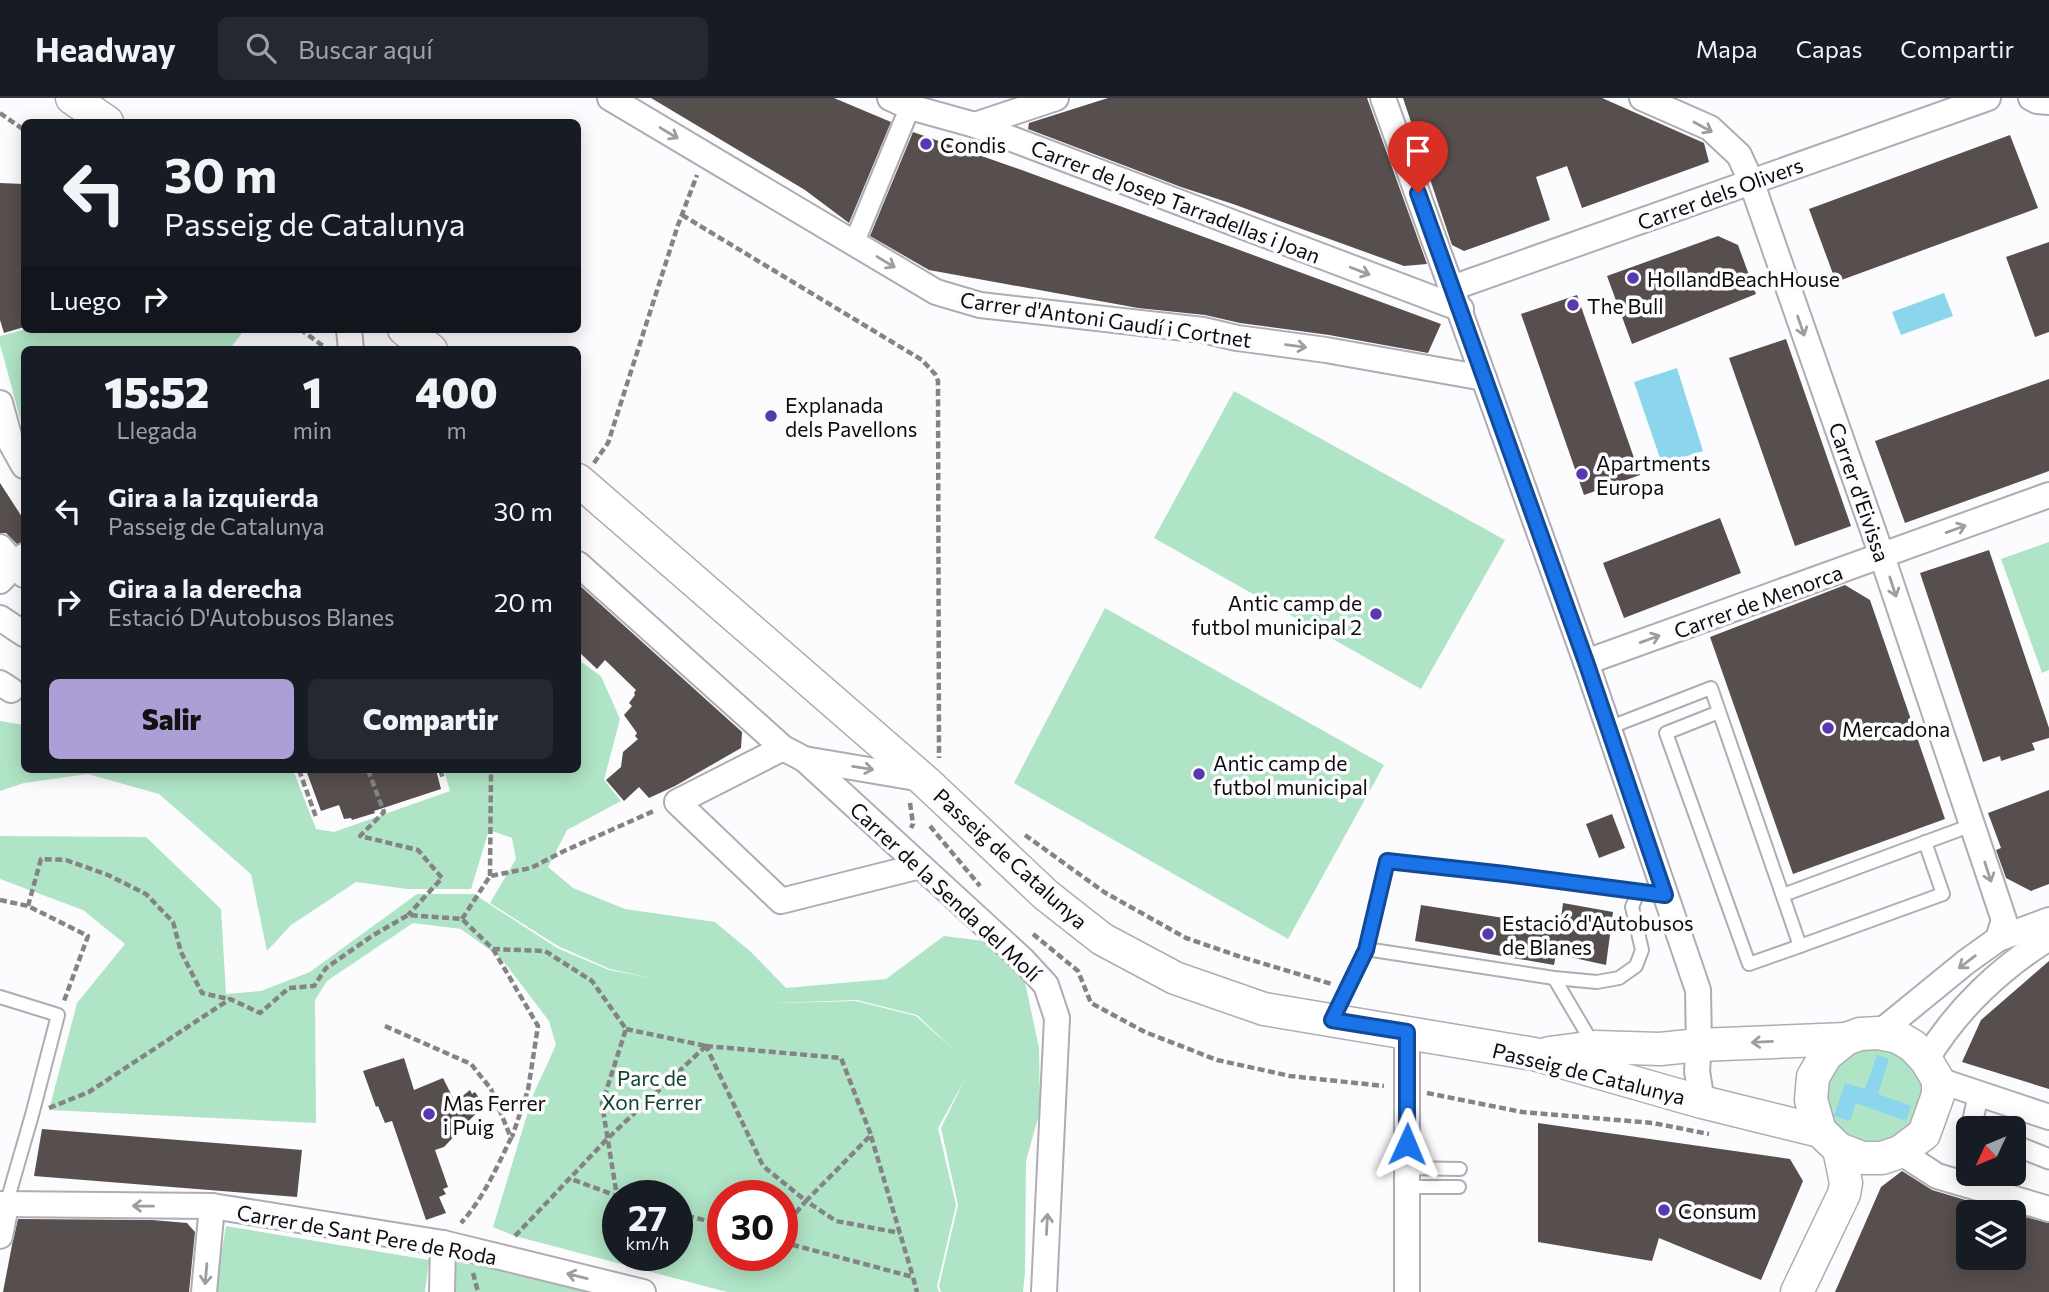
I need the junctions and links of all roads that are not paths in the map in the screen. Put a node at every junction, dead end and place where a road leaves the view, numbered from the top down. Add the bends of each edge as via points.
1 (72, 98) edge
2 (610, 98) edge
3 (1056, 98) edge
4 (1383, 98) edge
5 (1642, 98) edge
6 (1988, 98) edge
7 (2031, 98) edge
8 (2049, 102) edge
9 (900, 103) edge
10 (103, 119) edge
11 (975, 125) junction
12 (1751, 181) junction
13 (854, 243) junction
14 (1456, 299) junction
15 (409, 333) edge
16 (426, 346) edge
17 (1484, 378) junction
18 (0, 402) edge
19 (6, 444) edge
20 (21, 462) edge
21 (581, 484) edge
22 (2049, 495) edge
23 (1882, 556) junction
24 (581, 567) edge
25 (0, 618) edge
26 (21, 632) edge
27 (1586, 662) junction
28 (1719, 712) junction
29 (1608, 728) junction
30 (794, 754) junction
31 (924, 780) junction
32 (1972, 825) junction
33 (1925, 842) junction
34 (920, 866) junction
35 (1638, 892) junction
36 (1665, 895) junction
37 (1783, 895) junction
38 (2048, 935) edge
39 (1998, 939) junction
40 (1800, 946) junction
41 (1366, 950) junction
42 (1553, 978) junction
43 (0, 997) edge
44 (1332, 1020) junction
45 (1407, 1032) junction
46 (1880, 1033) junction
47 (1846, 1039) junction
48 (1699, 1045) junction
49 (1595, 1047) junction
50 (1534, 1054) junction
51 (1932, 1070) junction
52 (1977, 1101) dead end
53 (1702, 1102) junction
54 (1974, 1116) edge
55 (2049, 1117) edge
56 (1830, 1140) junction
57 (2026, 1150) edge
58 (1891, 1155) junction
59 (2049, 1159) edge
60 (1460, 1169) dead end
61 (1407, 1178) junction
62 (1460, 1187) dead end
63 (3, 1204) edge
64 (212, 1206) junction
65 (2049, 1209) edge
66 (0, 1236) edge
67 (443, 1242) junction
68 (204, 1292) edge
69 (442, 1292) edge
70 (643, 1292) edge
71 (1044, 1292) edge
72 (1407, 1292) edge
73 (1797, 1292) edge
74 (1819, 1292) edge

1 - 10 street
2 -> 13 street, Carrer d'Antoni Gaudí i Cortnet
3 - 11 street
4 - 14 street
5 -> 12 street, Carrer d'Eivissa via 1710,128 1739,155
6 - 12 street, Carrer dels Olivers
7 - 8 street
9 - 11 street, Carrer de Josep Tarradellas i Joan
9 - 13 street
11 -> 14 street, Carrer de Josep Tarradellas i Joan
12 - 14 street, Carrer dels Olivers
12 -> 23 street, Carrer d'Eivissa
13 -> 17 street, Carrer d'Antoni Gaudí i Cortnet via 936,292 980,305 1203,330
14 - 17 street
15 - 16 street
17 - 27 street
18 - 19 street
19 - 20 street
21 - 31 street, Passeig de Catalunya
23 -> 22 street, Carrer de Menorca
27 -> 23 street, Carrer de Menorca
23 -> 32 street, Carrer d'Eivissa
24 - 30 street, Carrer de la Senda del Molí
25 - 26 street
27 - 29 street
28 - 29 lane via 1711,688
28 - 37 lane
28 - 40 lane via 1666,733 1749,964
29 - 36 street
30 -> 31 street, Carrer de la Senda del Molí
30 - 34 street, Carrer de la Senda del Molí
30 - 34 street via 677,802 781,901
31 - 44 street, Passeig de Catalunya via 1046,895 1102,939 1175,978 1264,1009
32 - 33 lane
32 -> 39 street, Carrer d'Eivissa via 2004,920
33 - 37 lane
33 - 40 lane via 1943,894
71 -> 34 street, Carrer de la Senda del Molí via 1057,1018 1046,985 1038,976
35 - 36 lane
35 - 41 lane via 1387,861
35 - 42 lane via 1632,907 1642,950 1636,966 1619,978 1597,982
36 - 48 street via 1699,990
37 - 40 lane
38 - 39 street
38 - 51 street via 1978,993 1941,1036
39 -> 46 street
41 - 42 lane
41 - 44 lane
42 - 49 lane
43 - 63 lane via 58,1015 33,1115
44 - 45 street, Passeig de Catalunya
45 - 50 street, Passeig de Catalunya
45 - 61 street
46 - 47 street
46 - 51 street via 1913,1046
47 -> 48 street
47 - 56 street via 1826,1055 1814,1077 1811,1100
48 - 49 street
48 - 53 street via 1696,1071
49 - 50 street
50 - 53 street, Passeig de Catalunya
51 - 55 street
51 - 58 street via 1938,1095 1924,1133
52 - 54 street
53 - 56 street, Passeig de Catalunya
56 - 58 street via 1862,1157
56 - 73 street via 1846,1183
57 - 59 street
58 - 65 street via 1937,1176
58 - 74 street via 1856,1202
60 - 61 lane
61 - 62 lane
61 - 72 street
64 -> 63 street, Carrer de Sant Pere de Roda
63 - 66 street
64 - 67 street, Carrer de Sant Pere de Roda
64 -> 68 street
67 - 69 street
70 -> 67 street, Carrer de Sant Pere de Roda

